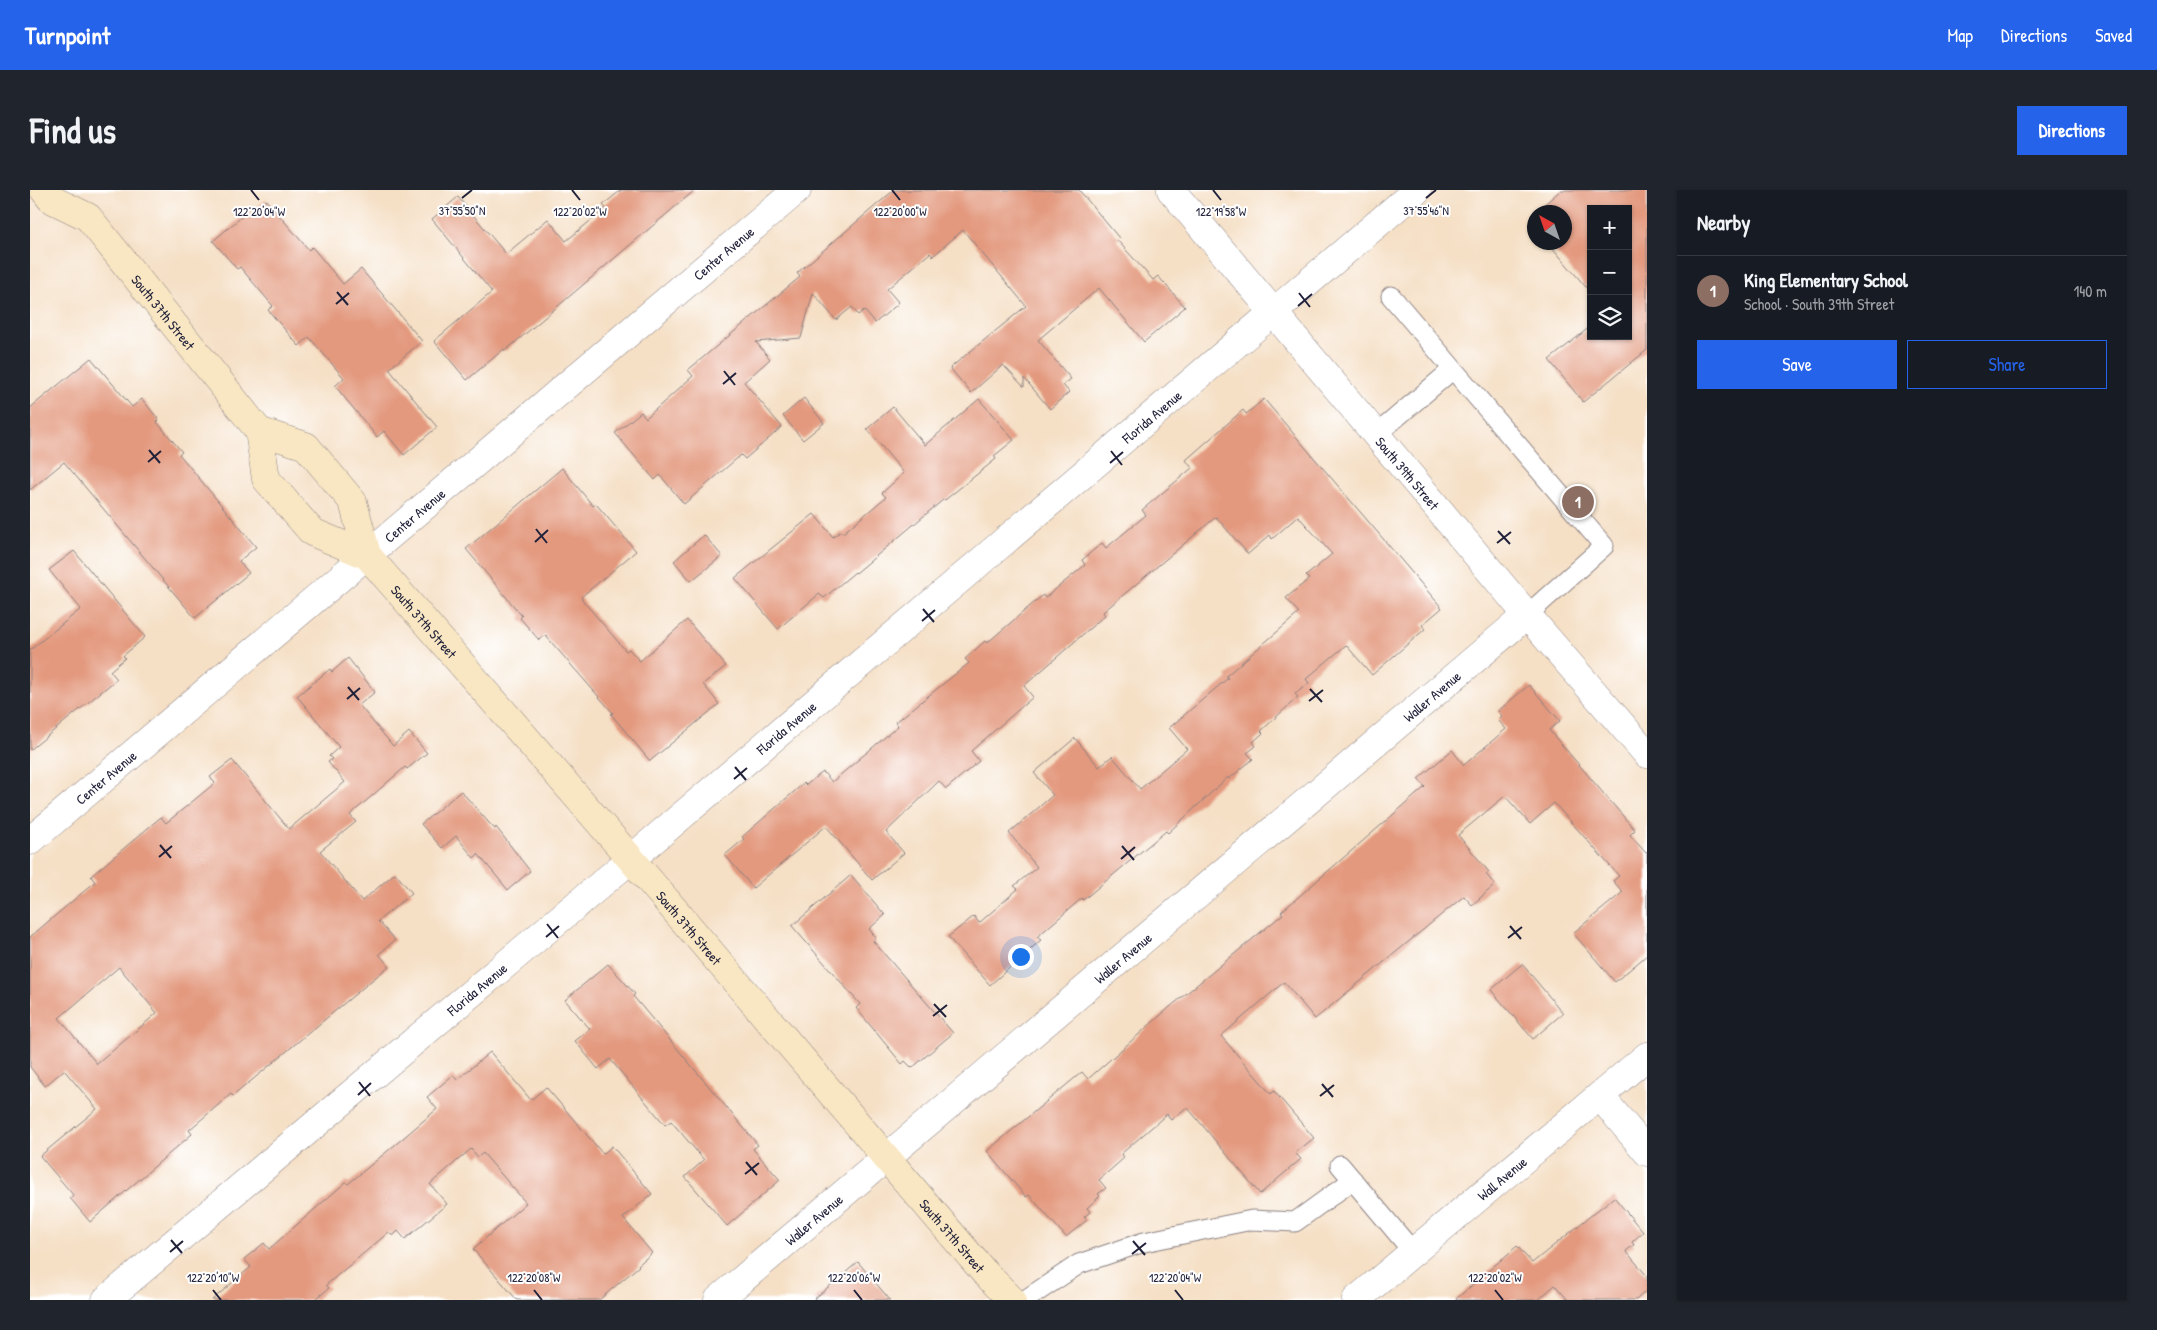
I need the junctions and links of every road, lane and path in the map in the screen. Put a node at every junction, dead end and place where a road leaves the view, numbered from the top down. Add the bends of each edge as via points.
1 (44, 190) edge
2 (84, 190) edge
3 (797, 190) edge
4 (1171, 190) edge
5 (1417, 190) edge
6 (88, 217) junction
7 (1391, 296) dead end
8 (1274, 311) junction
9 (1453, 369) junction
10 (259, 431) junction
11 (1377, 434) junction
12 (367, 555) junction
13 (1527, 615) junction
14 (1647, 754) edge
15 (30, 841) edge
16 (631, 859) junction
17 (1647, 1056) edge
18 (1600, 1096) junction
19 (1647, 1152) edge
20 (885, 1158) junction
21 (1340, 1165) dead end
22 (1353, 1180) junction
23 (1413, 1252) junction
24 (106, 1300) edge
25 (718, 1300) edge
26 (1012, 1300) edge
27 (1025, 1300) edge
28 (1356, 1300) edge

1 - 6 street, South 37th Street via 50,199
2 - 6 street
3 - 12 street, Center Avenue
4 - 8 street, South 39th Street
5 - 8 street, Florida Avenue
6 - 10 street, South 37th Street
7 - 9 lane
8 - 11 street, South 39th Street
8 - 16 street, Florida Avenue
9 - 11 lane
9 - 13 lane via 1604,546
10 - 12 street, South 37th Street via 306,446 352,502
10 - 12 street, South 37th Street via 266,478 312,532
11 - 13 street, South 39th Street
12 - 15 street, Center Avenue
12 - 16 street, South 37th Street
13 - 14 street, South 39th Street
13 - 20 street, Waller Avenue
16 - 20 street, South 37th Street
16 - 24 street, Florida Avenue
17 - 18 street, Wall Avenue
18 - 19 street
18 - 23 street, Wall Avenue
20 - 25 street, Waller Avenue
20 - 26 street, South 37th Street
21 - 22 lane
22 - 23 lane
22 - 27 lane via 1295,1222 1252,1220 1144,1242 1079,1264
23 - 28 street, Wall Avenue

